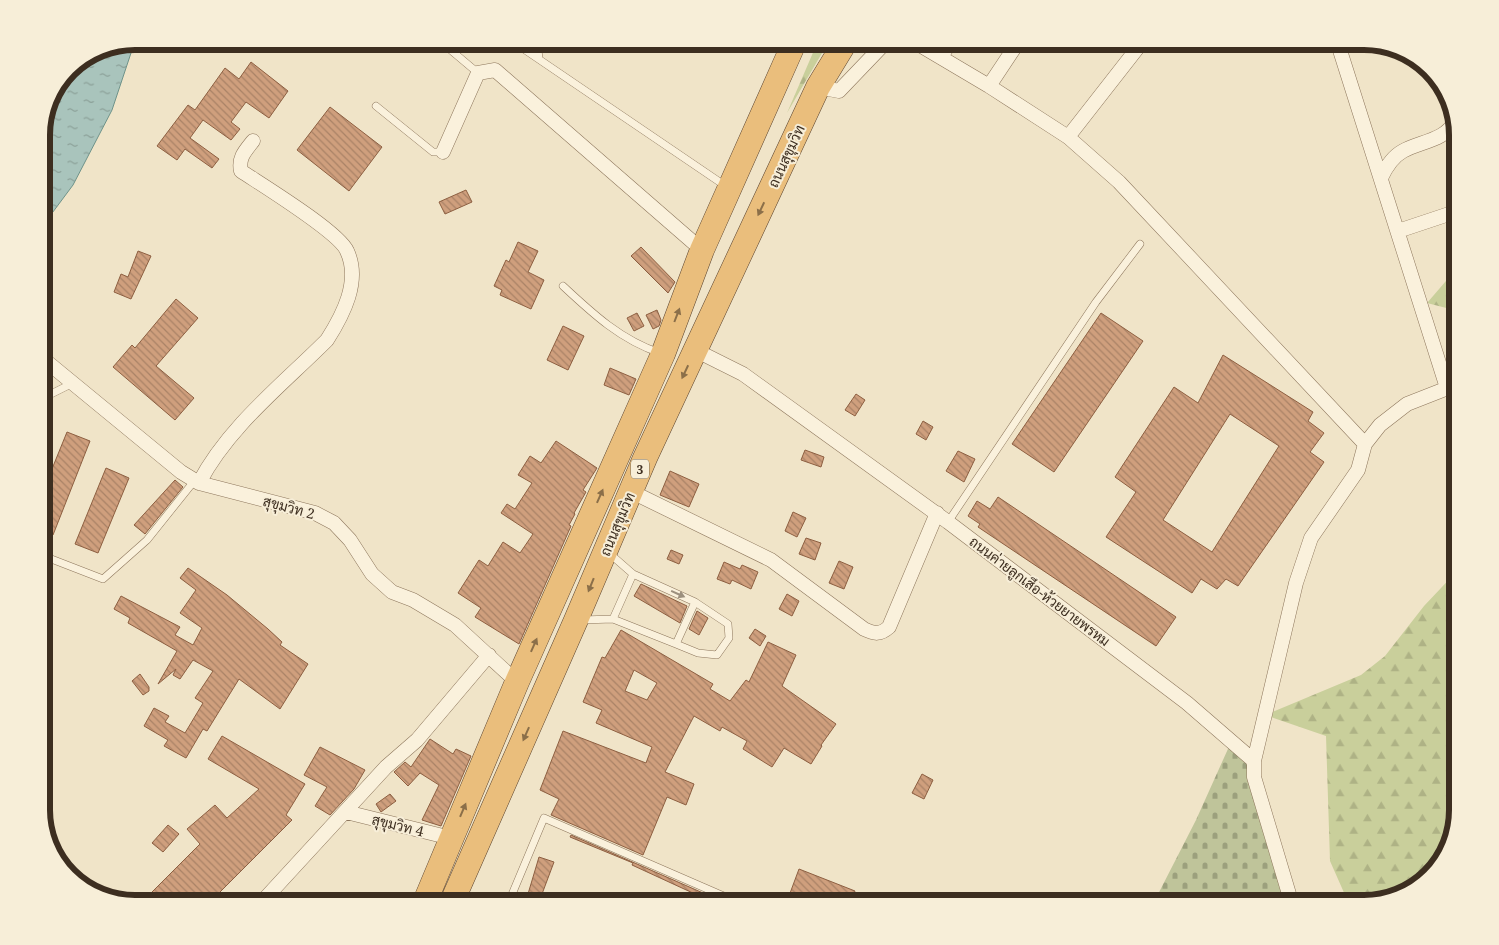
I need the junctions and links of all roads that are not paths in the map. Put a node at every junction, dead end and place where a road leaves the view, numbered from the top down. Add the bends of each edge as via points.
1 (451, 50) edge
2 (526, 50) edge
3 (538, 50) edge
4 (791, 50) edge
5 (841, 50) edge
6 (877, 50) edge
7 (929, 50) edge
8 (945, 50) edge
9 (1013, 50) edge
10 (1136, 50) edge
11 (1340, 50) edge
12 (941, 57) junction
13 (539, 59) junction
14 (478, 73) junction
15 (989, 86) junction
16 (818, 87) junction
17 (376, 106) dead end
18 (1449, 127) edge
19 (1068, 137) junction
20 (253, 141) dead end
21 (443, 152) joint
22 (1381, 178) junction
23 (729, 189) junction
24 (1449, 214) edge
25 (1398, 231) junction
26 (1140, 244) dead end
27 (702, 250) junction
28 (563, 286) dead end
29 (695, 350) junction
30 (663, 354) junction
31 (50, 364) edge
32 (1449, 377) edge
33 (74, 383) junction
34 (1449, 387) edge
35 (50, 395) edge
36 (1365, 444) junction
37 (197, 481) junction
38 (630, 491) junction
39 (937, 513) junction
40 (948, 522) junction
41 (605, 550) junction
42 (50, 558) edge
43 (633, 574) junction
44 (696, 602) junction
45 (613, 619) junction
46 (576, 620) junction
47 (676, 644) junction
48 (489, 656) junction
49 (518, 682) junction
50 (1254, 761) junction
51 (346, 812) junction
52 (451, 838) junction
53 (268, 895) edge
54 (428, 895) edge
55 (455, 895) edge
56 (512, 895) edge
57 (721, 895) edge
58 (1289, 895) edge

1 - 14 lane
2 - 13 lane
3 - 13 lane
4 - 23 highway, ถนนสุขุมวิท / 3
5 - 16 highway, ถนนสุขุมวิท / 3
6 - 16 street via 839,91
7 - 12 street
8 - 12 street
9 - 15 street
10 - 19 street
11 - 22 street
12 - 15 street
13 - 23 lane
14 - 21 street
14 - 27 street via 495,70
15 - 19 street
16 -> 29 highway, ถนนสุขุมวิท / 3
17 - 21 lane via 433,152
18 - 22 street via 1436,138 1403,151 1392,160
19 - 36 street via 1119,182
20 - 37 street via 242,155 241,171 323,227 347,250 353,272 339,322 327,340 232,435
22 - 25 street
23 - 27 highway, ถนนสุขุมวิท / 3
24 - 25 street
25 - 32 street
26 - 40 lane via 1091,309
30 -> 27 highway, ถนนสุขุมวิท / 3
28 - 30 lane via 606,325 643,347
29 -> 38 highway, ถนนสุขุมวิท / 3
29 - 39 street, ถนนค่ายลูกเสึอ-ห้วยยายพรหม via 743,374
49 -> 30 highway, ถนนสุขุมวิท / 3
31 - 33 street, สุขุมวิท 2
33 - 35 lane
33 - 37 street, สุขุมวิท 2 via 181,472
34 - 36 street via 1407,404 1380,425
36 - 50 street via 1358,470 1311,538 1296,583
37 - 42 lane via 147,540 103,579
37 - 48 street, สุขุมวิท 2 via 315,513 334,523 350,540 372,574 392,592 455,625
38 - 39 street via 771,560 864,629 879,634 889,627
38 - 41 highway, ถนนสุขุมวิท / 3
39 - 40 street, ถนนค่ายลูกเสึอ-ห้วยยายพรหม
40 - 50 street, ถนนค่ายลูกเสึอ-ห้วยยายพรหม via 1187,703
41 - 43 lane
41 -> 46 highway, ถนนสุขุมวิท / 3
43 -> 44 lane
43 - 45 lane
44 - 47 lane
44 - 47 lane via 728,624 729,638 717,655 698,653
45 - 46 lane
45 - 47 lane
46 -> 55 highway, ถนนสุขุมวิท / 3
48 - 49 street, สุขุมวิท 2
48 - 51 street via 417,740 386,767
52 -> 49 highway, ถนนสุขุมวิท / 3
50 - 58 street via 1254,777
51 - 52 street, สุขุมวิท 4
51 - 53 street
52 - 54 highway, ถนนสุขุมวิท / 3
56 - 57 lane via 544,818

